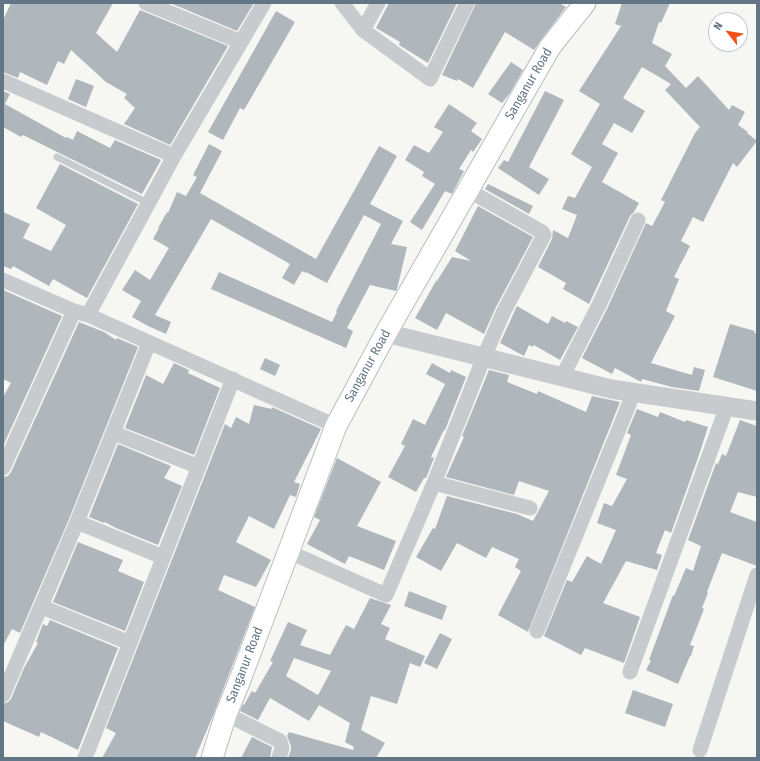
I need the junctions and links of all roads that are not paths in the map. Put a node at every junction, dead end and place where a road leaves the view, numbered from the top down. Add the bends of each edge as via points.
1 (146, 3) edge
2 (264, 3) edge
3 (342, 3) edge
4 (378, 3) edge
5 (467, 3) edge
6 (585, 3) edge
7 (363, 30) junction
8 (241, 42) junction
9 (3, 82) edge
10 (174, 156) junction
11 (57, 157) dead end
12 (468, 190) junction
13 (148, 203) junction
14 (638, 220) dead end
15 (3, 280) edge
16 (81, 313) junction
17 (386, 333) junction
18 (149, 343) junction
19 (484, 357) junction
20 (562, 376) junction
21 (233, 379) junction
22 (634, 392) junction
23 (727, 406) junction
24 (757, 411) edge
25 (336, 426) junction
26 (114, 433) junction
27 (199, 467) junction
28 (3, 468) edge
29 (434, 483) junction
30 (530, 508) dead end
31 (77, 522) junction
32 (287, 552) junction
33 (163, 557) junction
34 (757, 575) edge
35 (42, 607) junction
36 (537, 631) dead end
37 (130, 643) junction
38 (630, 672) dead end
39 (3, 695) edge
40 (226, 714) junction
41 (700, 750) dead end
42 (85, 758) edge
43 (212, 758) edge
44 (279, 758) edge

1 - 8 street
2 - 8 street
3 - 7 street
4 - 7 street
5 - 7 street via 430,79
6 - 12 main road, Sanganur Road via 550,47
8 - 10 street
9 - 10 street
10 - 13 street
11 - 13 lane
12 - 17 main road, Sanganur Road
12 - 19 street via 542,232 544,236 503,313
13 - 16 street
14 - 20 street via 599,305
15 - 16 street
16 - 18 street
16 - 28 street
17 - 19 street
17 - 25 main road, Sanganur Road
18 - 21 street
18 - 26 street
19 - 20 street
19 - 29 street
20 - 22 street via 611,389
21 - 25 street
21 - 27 street
22 - 23 street
22 - 36 street
23 - 24 street
23 - 38 street
25 - 32 main road, Sanganur Road
26 - 27 street
26 - 31 street
27 - 33 street
29 - 30 street
29 - 32 street via 386,595
31 - 33 street
31 - 35 street
32 - 40 main road, Sanganur Road
33 - 37 street
34 - 41 street
35 - 37 street
35 - 39 street
37 - 42 street
40 - 43 main road, Sanganur Road
40 - 44 street via 280,741 282,748

